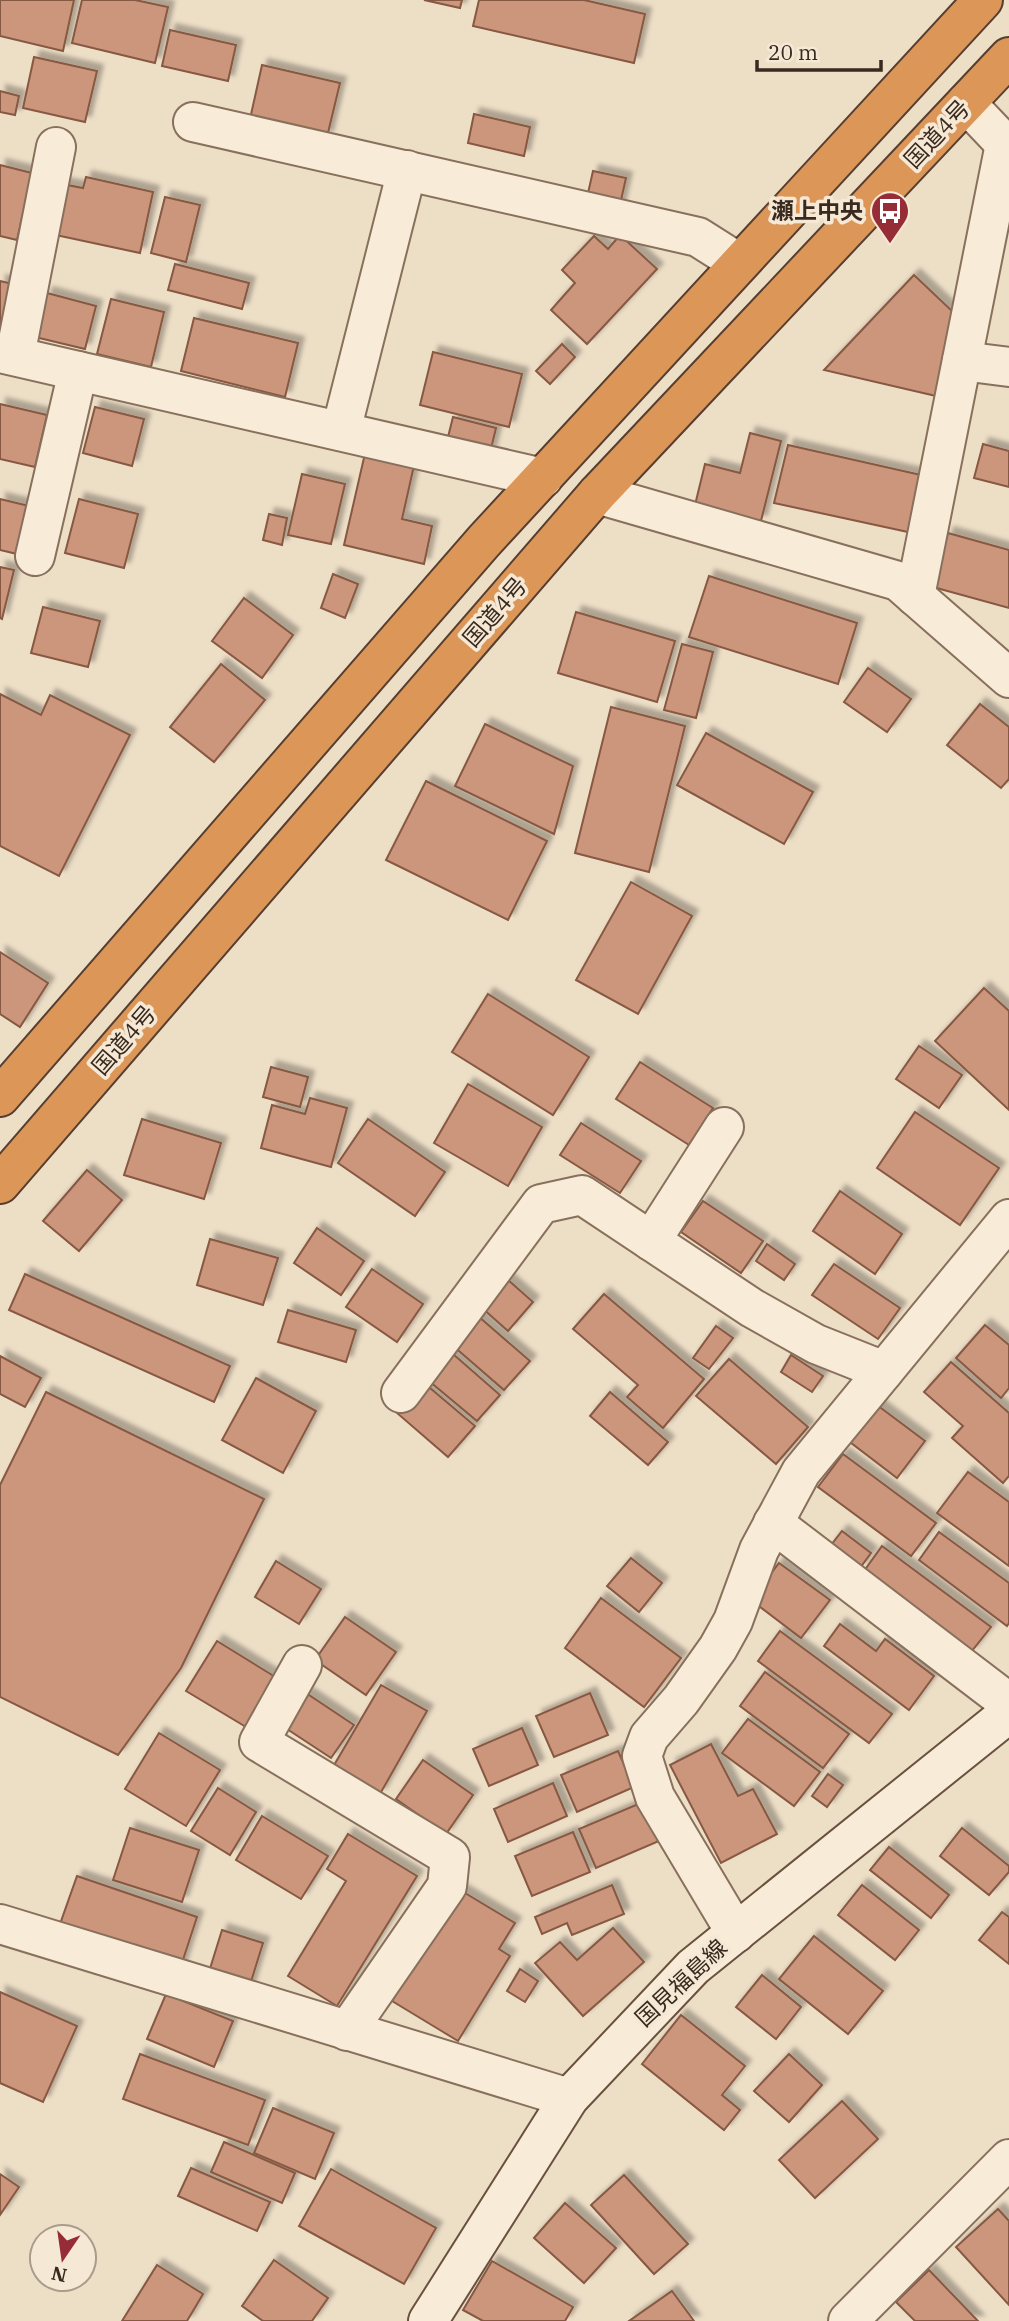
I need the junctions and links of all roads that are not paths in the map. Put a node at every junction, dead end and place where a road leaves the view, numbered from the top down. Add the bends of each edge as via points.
1 (983, 0) edge
2 (1009, 57) edge
3 (966, 103) junction
4 (192, 122) dead end
5 (1007, 144) edge
6 (56, 147) dead end
7 (407, 170) junction
8 (739, 263) junction
9 (7, 355) edge
10 (962, 361) junction
11 (1009, 367) edge
12 (78, 371) junction
13 (341, 431) junction
14 (543, 478) junction
15 (597, 494) junction
16 (35, 556) dead end
17 (915, 596) junction
18 (1009, 678) edge
19 (0, 1097) edge
20 (724, 1128) dead end
21 (0, 1184) edge
22 (1009, 1219) edge
23 (651, 1241) junction
24 (884, 1371) junction
25 (401, 1393) dead end
26 (773, 1523) junction
27 (302, 1665) dead end
28 (1009, 1703) edge
29 (1009, 1713) edge
30 (0, 1924) edge
31 (736, 1933) junction
32 (347, 2031) junction
33 (569, 2098) junction
34 (1009, 2159) edge
35 (428, 2321) edge
36 (848, 2321) edge

1 - 8 highway
2 - 3 highway, 国道4号
3 - 5 street
3 - 15 highway, 国道4号
4 - 7 street
5 - 10 street
6 - 9 street
7 - 8 street via 698,237
7 - 13 street
8 - 14 highway
9 - 12 street
10 - 11 street
10 - 17 street
12 - 13 street
12 - 16 street
13 - 14 street
14 - 19 highway
15 - 17 street via 898,581
15 - 21 highway, 国道4号
17 - 18 street
20 - 23 street
22 - 24 street
23 - 24 street via 816,1344
23 - 25 street via 582,1195 541,1204
24 - 26 street via 801,1472
26 - 28 street
26 - 31 street via 733,1622 681,1700 649,1737 642,1756 656,1797
27 - 32 street via 259,1742 450,1857 447,1886
29 - 31 street, 国見福島線
30 - 32 street
31 - 33 street, 国見福島線 via 693,1967
32 - 33 street
33 - 35 street, 国見福島線
34 - 36 street

